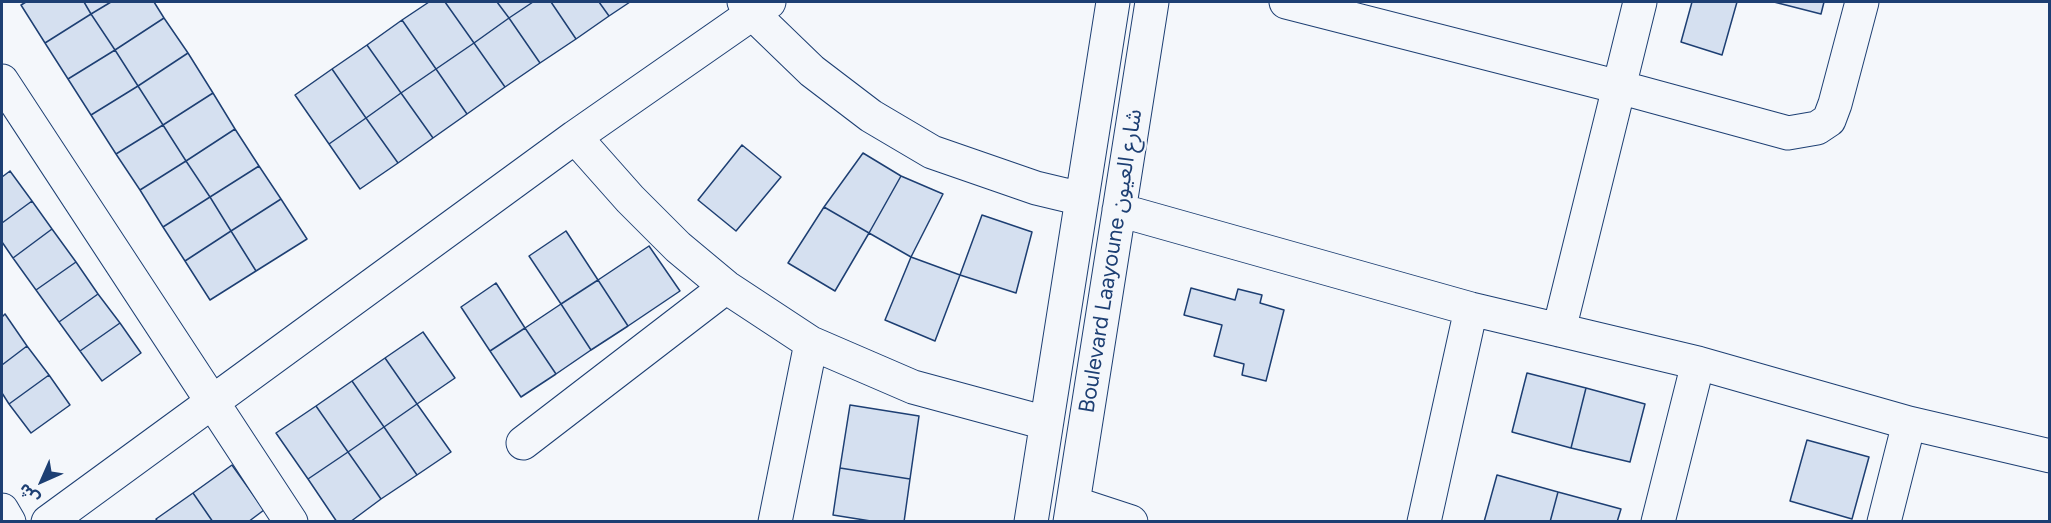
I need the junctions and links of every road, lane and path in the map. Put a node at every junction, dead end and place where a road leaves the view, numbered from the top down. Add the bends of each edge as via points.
1 (1113, 2) edge
2 (1152, 2) edge
3 (1286, 2) edge
4 (1640, 2) edge
5 (1862, 2) edge
6 (755, 6) edge
7 (2, 81) edge
8 (1619, 87) junction
9 (574, 137) junction
10 (1082, 199) junction
11 (1119, 210) junction
12 (726, 287) junction
13 (1471, 309) junction
14 (1559, 330) junction
15 (811, 343) junction
16 (1698, 363) junction
17 (212, 403) junction
18 (1047, 423) junction
19 (1909, 423) junction
20 (523, 442) dead end
21 (2049, 456) edge
22 (2, 510) edge
23 (1071, 512) edge
24 (9, 522) edge
25 (48, 522) edge
26 (291, 522) edge
27 (775, 522) edge
28 (1031, 522) edge
29 (1131, 522) edge
30 (1424, 522) edge
31 (1659, 522) edge
32 (1884, 522) edge

1 - 10 street, Boulevard Laayoune شارع العيون
2 - 11 street, Boulevard Laayoune شارع العيون
3 - 8 street
4 - 8 street
5 - 8 street via 1835,104 1829,120 1817,128 1788,133
6 - 9 street
6 - 10 street via 812,71 871,116 932,152 1036,188
7 - 17 street
8 - 14 street
9 - 12 street via 678,247
9 - 17 street
10 - 18 street, Boulevard Laayoune شارع العيون
11 - 13 street
11 - 23 street, Boulevard Laayoune شارع العيون
12 - 15 street
12 - 20 street
13 - 14 street
13 - 30 street
14 - 16 street
15 - 18 street via 913,387
15 - 27 street
16 - 19 street
16 - 31 street
17 - 25 street
17 - 26 street
18 - 28 street, Boulevard Laayoune شارع العيون
19 - 21 street
19 - 32 street
22 - 24 street
23 - 29 street

